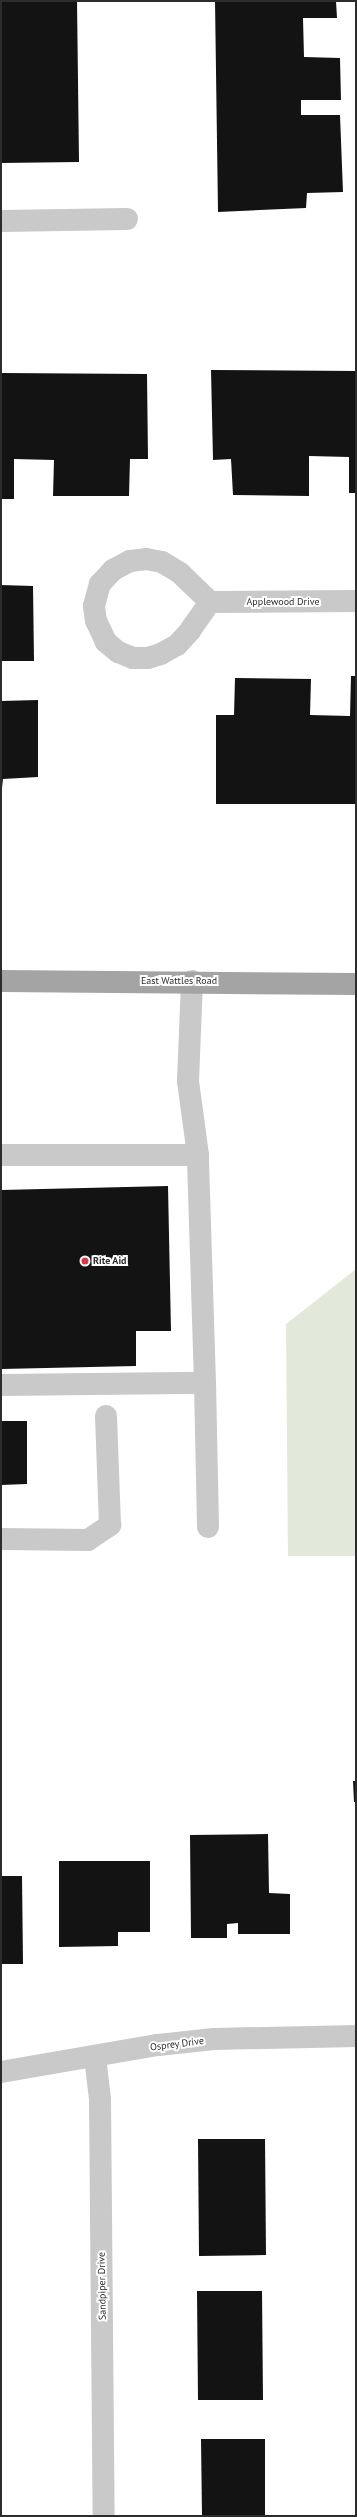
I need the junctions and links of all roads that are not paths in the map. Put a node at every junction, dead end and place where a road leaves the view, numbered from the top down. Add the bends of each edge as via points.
1 (126, 219) dead end
2 (1, 221) edge
3 (356, 601) edge
4 (210, 602) junction
5 (1, 981) edge
6 (192, 981) junction
7 (356, 984) edge
8 (1, 1155) edge
9 (198, 1155) junction
10 (205, 1383) junction
11 (1, 1385) edge
12 (106, 1416) dead end
13 (208, 1527) dead end
14 (1, 1539) edge
15 (356, 2036) edge
16 (95, 2057) junction
17 (1, 2072) edge
18 (104, 2516) edge

1 - 2 street
3 - 4 street, Applewood Drive
4 - 4 street via 180,573 162,562 146,559 130,561 113,570 100,584 94,606 96,620 106,642 118,652 133,658 148,658 177,645
5 - 6 main road, East Wattles Road
6 - 7 main road, East Wattles Road
6 - 9 street via 188,1081
8 - 9 street
9 - 10 street
10 - 11 street
10 - 13 street
12 - 14 street via 110,1525 88,1540
15 - 16 street, Osprey Drive via 214,2039 158,2045
16 - 17 street, Osprey Drive
16 - 18 street, Sandpiper Drive via 100,2099

